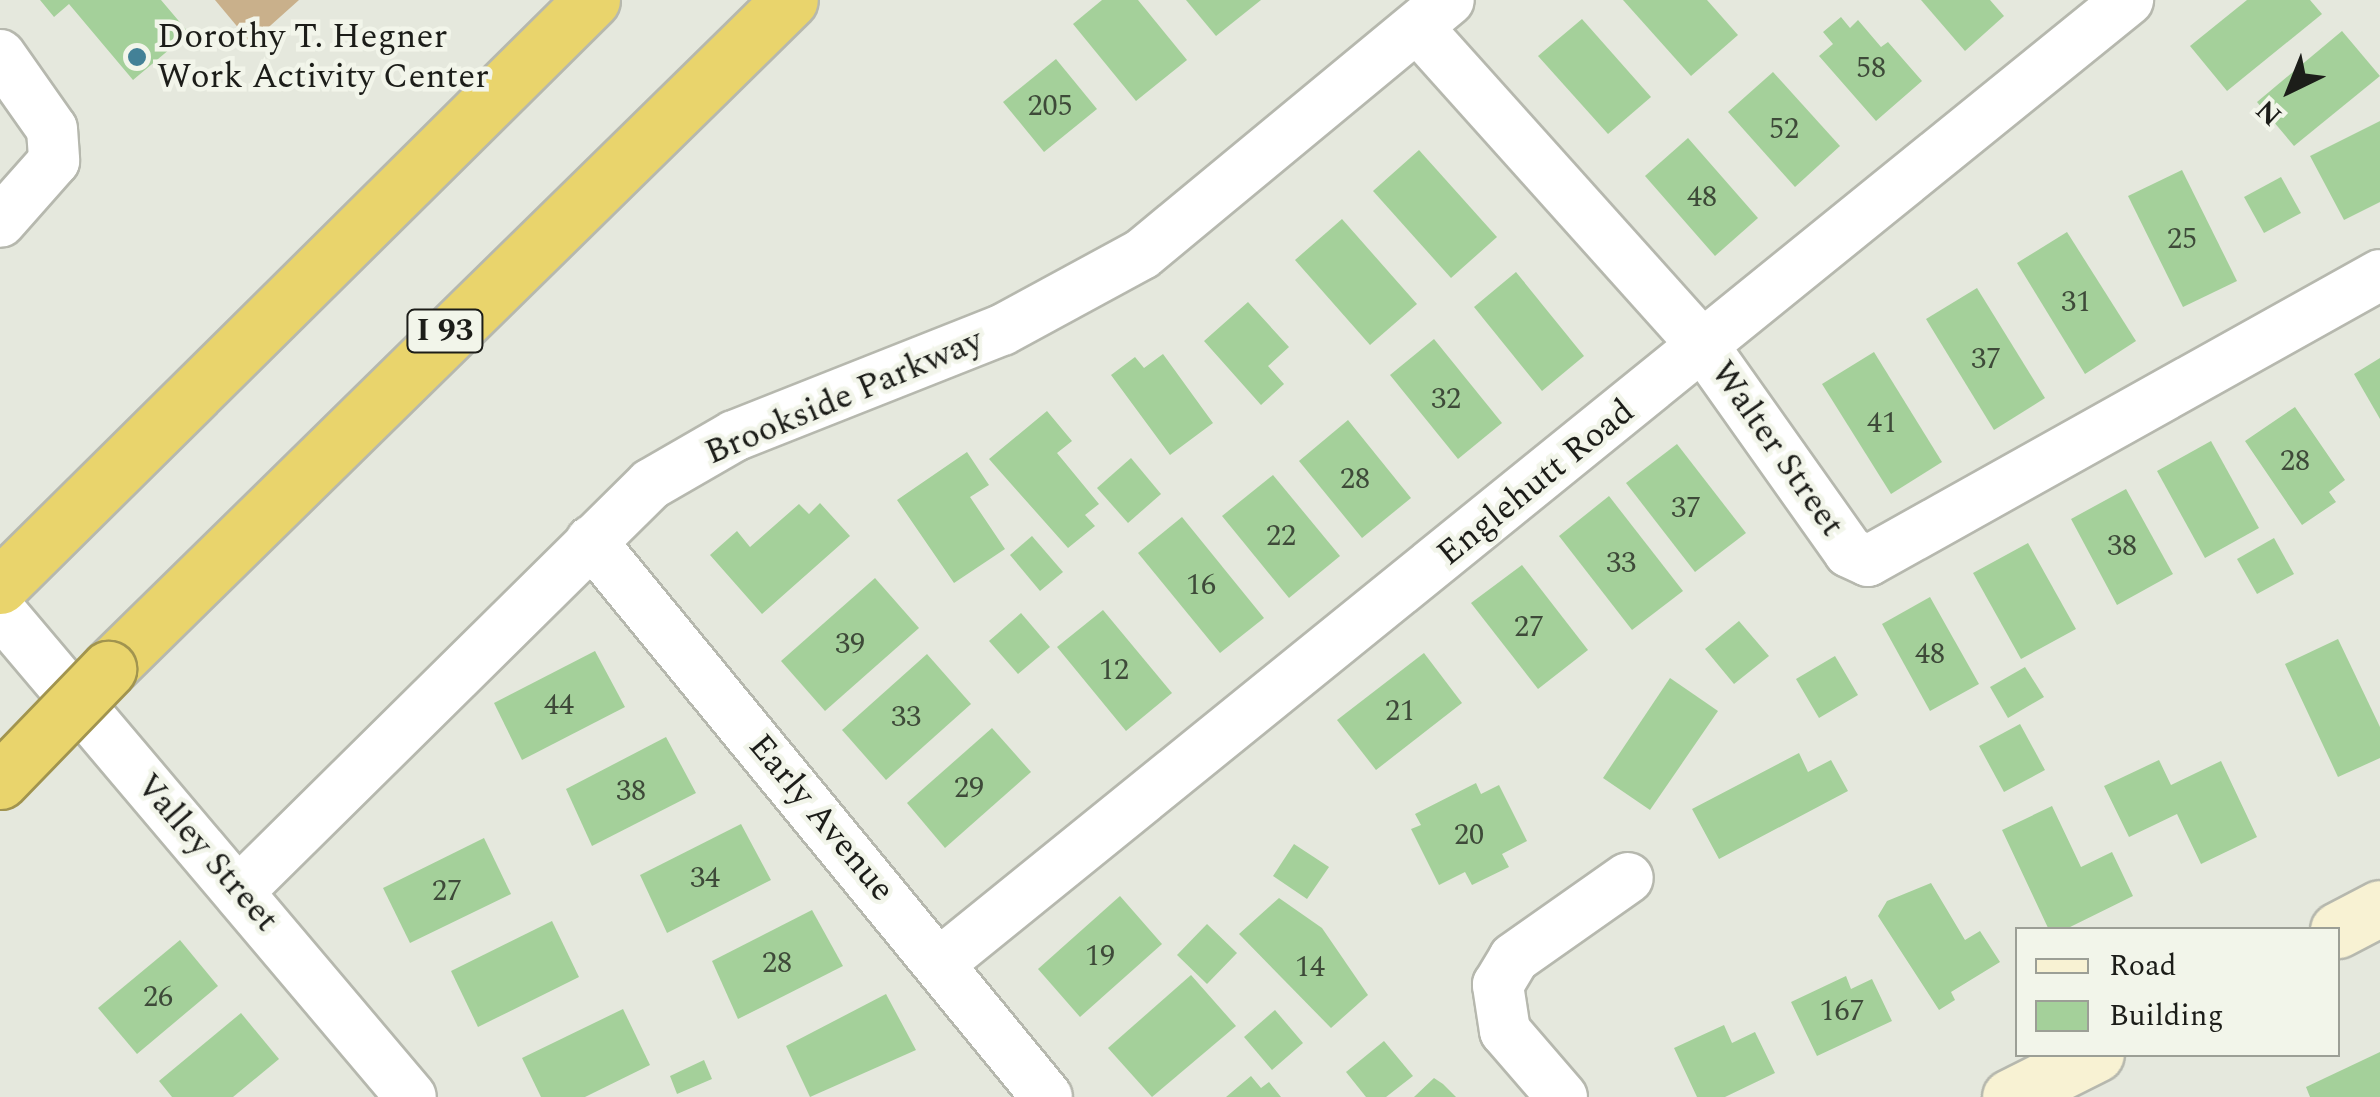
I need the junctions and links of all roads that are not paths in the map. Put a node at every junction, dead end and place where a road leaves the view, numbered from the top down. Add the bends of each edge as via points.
1 (592, 0) edge
2 (790, 0) edge
3 (2128, 0) edge
4 (1434, 14) edge
5 (0, 56) edge
6 (0, 222) edge
7 (2380, 275) edge
8 (1704, 347) junction
9 (591, 541) junction
10 (8, 587) edge
11 (0, 781) edge
12 (1628, 878) dead end
13 (240, 890) junction
14 (2380, 908) edge
15 (2340, 929) edge
16 (941, 962) junction
17 (2091, 1057) edge
18 (2038, 1091) edge
19 (412, 1097) edge
20 (1047, 1097) edge
21 (1562, 1097) edge

1 - 10 highway
2 - 11 highway, I 93, bridge
3 - 8 street, Englehutt Road
4 - 8 street, Walter Street
4 - 9 street, Brookside Parkway via 1142,254 1002,330 734,436 651,484
5 - 6 street via 52,129 54,161
7 - 8 street, Walter Street via 1885,559 1849,552
8 - 16 street, Englehutt Road
9 - 13 street, Brookside Parkway
9 - 16 street, Early Avenue
10 - 13 street, Valley Street
12 - 21 street via 1514,958 1498,985 1505,1032
13 - 19 street, Valley Street
14 - 15 street
16 - 20 street, Early Avenue
17 - 18 street

